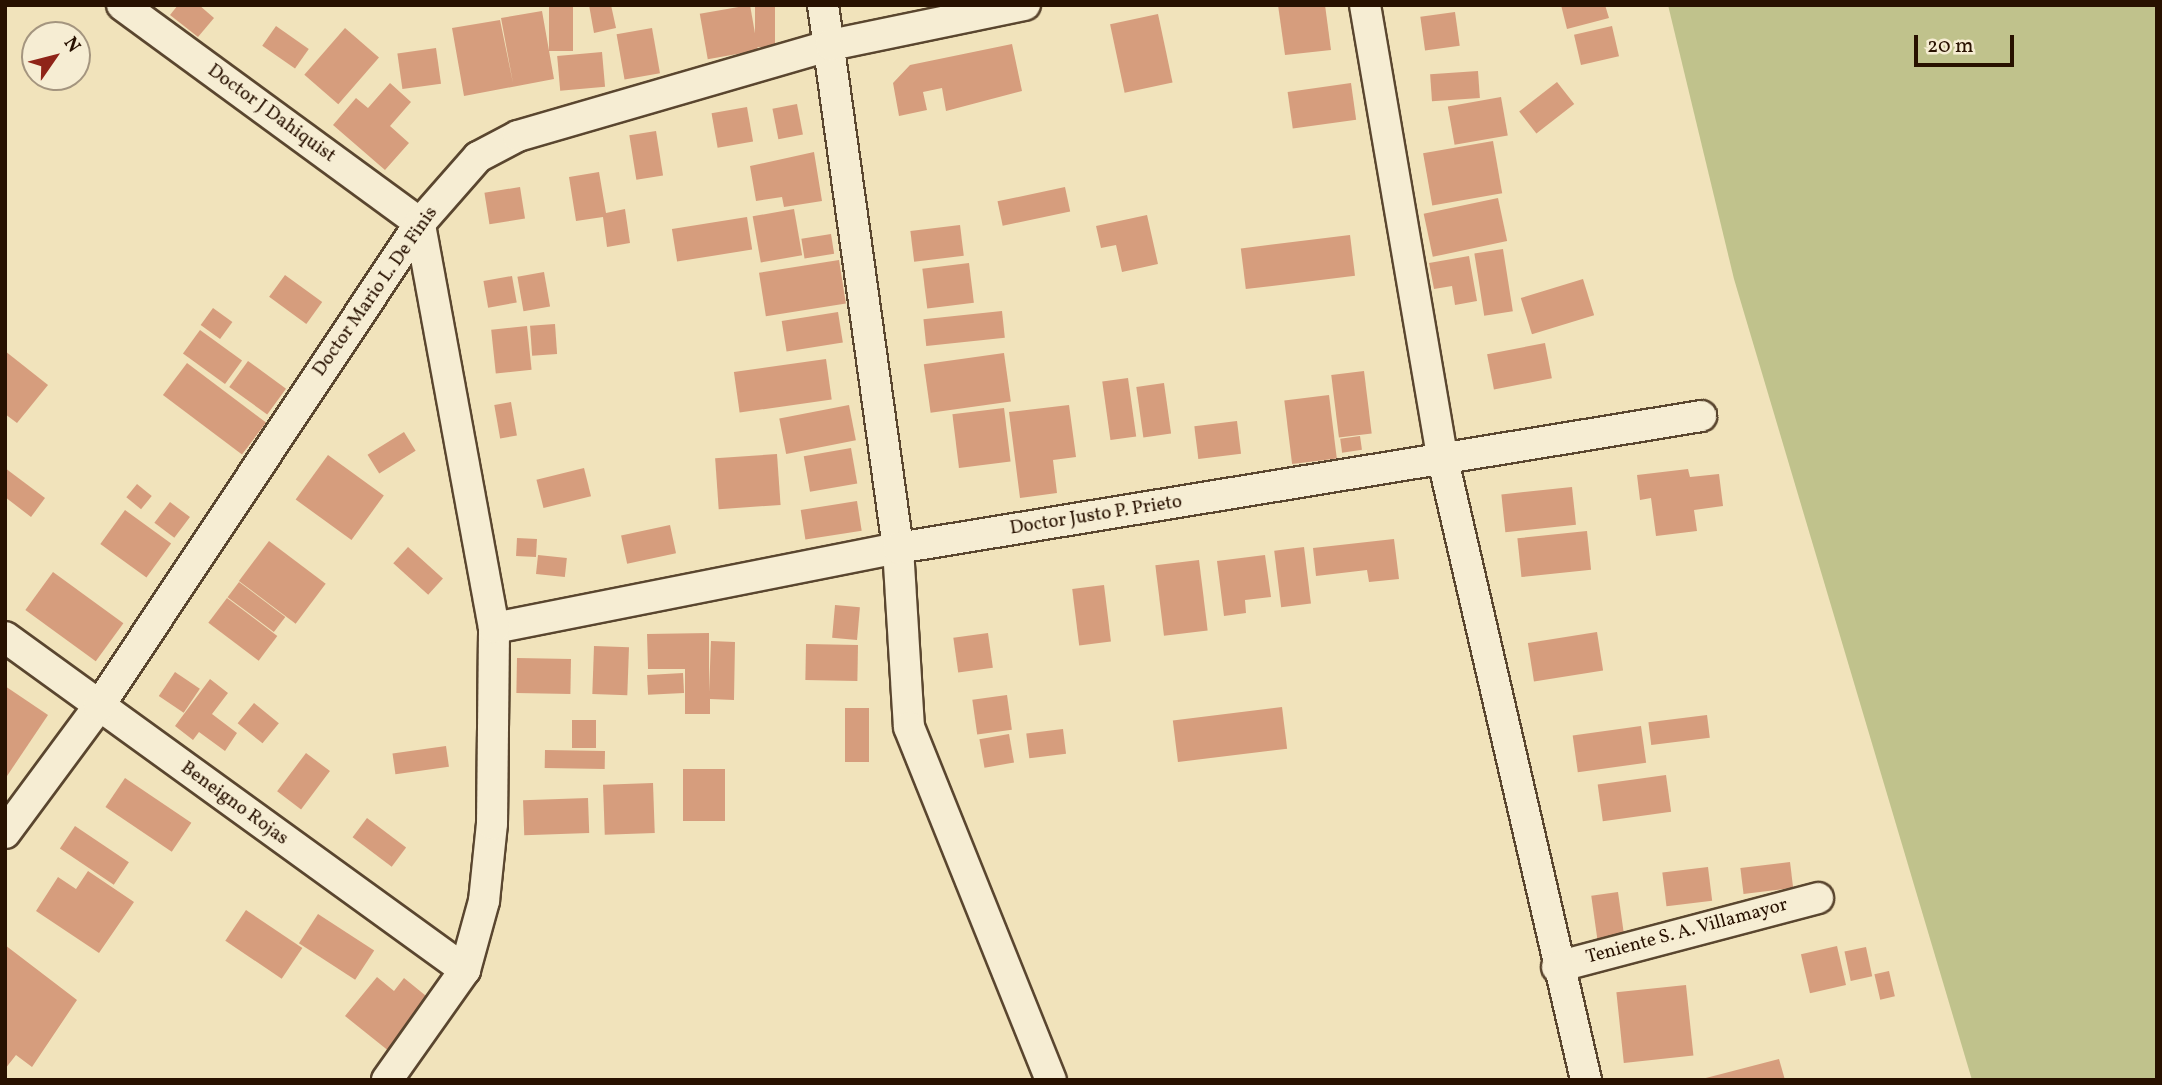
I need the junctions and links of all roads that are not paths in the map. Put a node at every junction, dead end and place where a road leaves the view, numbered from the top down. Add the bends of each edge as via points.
1 (122, 5) edge
2 (823, 5) edge
3 (1025, 5) edge
4 (1365, 5) edge
5 (831, 46) junction
6 (420, 223) junction
7 (1701, 416) dead end
8 (1443, 460) junction
9 (898, 548) junction
10 (494, 628) junction
11 (5, 637) edge
12 (99, 706) junction
13 (5, 833) edge
14 (1818, 898) dead end
15 (1557, 967) junction
16 (465, 970) junction
17 (387, 1080) edge
18 (1052, 1080) edge
19 (1586, 1080) edge

1 - 6 street, Doctor J Dahiquist
2 - 5 street
3 - 5 street, Doctor Mario L. De Finis
4 - 8 street
5 - 6 street, Doctor Mario L. De Finis via 518,136 478,157
5 - 9 street
6 - 10 street
6 - 12 street, Doctor Mario L. De Finis
7 - 8 street, Doctor Justo P. Prieto
8 - 9 street, Doctor Justo P. Prieto
8 - 15 street
9 - 10 street, Doctor Justo P. Prieto
9 - 18 street via 909,727
10 - 16 street via 492,824 484,901
11 - 12 street, Beneigno Rojas
12 - 13 street, Doctor Mario L. De Finis
12 - 16 street, Beneigno Rojas
14 - 15 street, Teniente S. A. Villamayor
15 - 19 street
16 - 17 street

